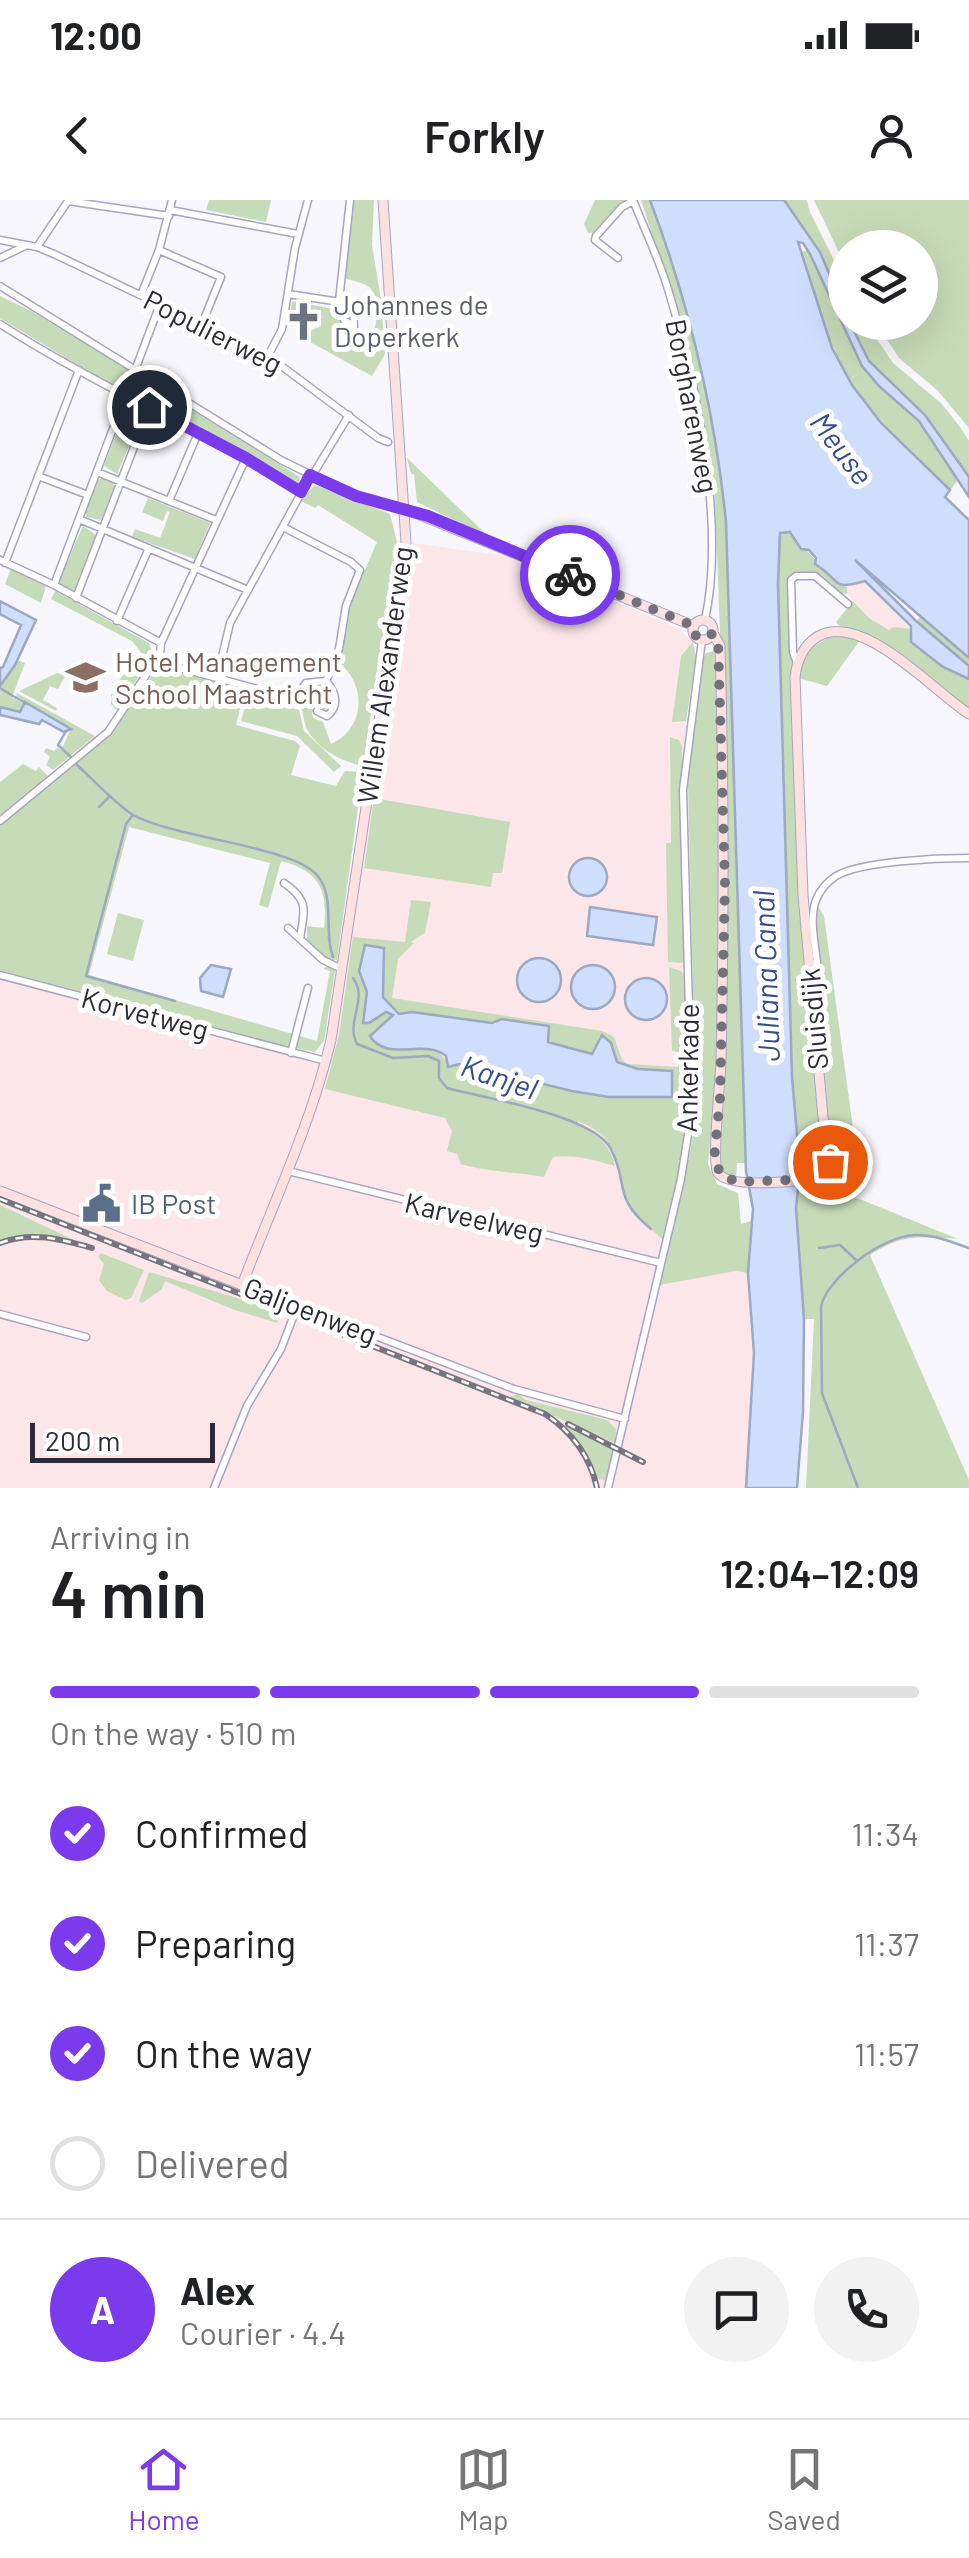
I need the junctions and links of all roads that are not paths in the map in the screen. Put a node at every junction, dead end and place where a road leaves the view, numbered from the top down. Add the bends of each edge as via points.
1 (172, 200) edge
2 (308, 200) edge
3 (350, 200) edge
4 (382, 200) edge
5 (633, 200) edge
6 (169, 213) junction
7 (298, 234) junction
8 (0, 240) edge
9 (26, 245) junction
10 (38, 247) junction
11 (160, 250) junction
12 (0, 258) edge
13 (618, 258) dead end
14 (0, 286) edge
15 (288, 294) junction
16 (141, 295) junction
17 (160, 304) junction
18 (0, 324) edge
19 (202, 324) junction
20 (268, 356) junction
21 (136, 367) junction
22 (79, 370) junction
23 (159, 382) junction
24 (126, 396) junction
25 (149, 407) junction
26 (350, 415) junction
27 (198, 434) junction
28 (388, 442) dead end
29 (246, 458) junction
30 (97, 472) junction
31 (312, 475) junction
32 (38, 476) junction
33 (121, 482) junction
34 (301, 492) junction
35 (88, 495) junction
36 (169, 501) junction
37 (405, 509) junction
38 (79, 519) junction
39 (216, 520) junction
40 (283, 527) junction
41 (102, 529) junction
42 (150, 548) junction
43 (2, 561) edge
44 (196, 566) junction
45 (54, 585) junction
46 (248, 590) junction
47 (76, 598) junction
48 (848, 604) dead end
49 (705, 620) junction
50 (117, 621) junction
51 (694, 626) junction
52 (712, 634) junction
53 (702, 640) junction
54 (161, 644) junction
55 (160, 654) junction
56 (797, 663) junction
57 (217, 678) junction
58 (326, 681) junction
59 (316, 712) dead end
60 (969, 714) edge
61 (0, 821) edge
62 (969, 858) edge
63 (284, 883) dead end
64 (288, 928) dead end
65 (300, 940) junction
66 (809, 964) junction
67 (342, 969) junction
68 (0, 975) edge
69 (308, 988) dead end
70 (291, 1053) junction
71 (326, 1061) junction
72 (286, 1170) junction
73 (0, 1191) edge
74 (661, 1263) junction
75 (242, 1285) junction
76 (297, 1307) junction
77 (0, 1314) edge
78 (86, 1337) dead end
79 (625, 1419) junction
80 (214, 1488) edge
81 (608, 1488) edge

1 - 6 street
2 - 7 street
3 - 15 street via 341,301
4 - 37 street, Willem Alexanderweg
5 - 13 street via 596,236
5 - 49 street, Borgharenweg via 666,283 699,425 712,520
6 - 7 street
6 - 10 street via 68,201
6 - 11 street
7 - 15 street
8 - 9 street, Populierweg
9 - 10 street, Populierweg
9 - 12 street
10 - 16 street, Populierweg
11 - 16 street
11 - 19 street via 221,277
14 - 21 street
15 - 20 street via 282,329
16 - 17 street, Populierweg
17 - 19 street, Populierweg
17 - 21 street
18 - 22 street
19 - 20 street, Populierweg
20 - 26 street, Populierweg
21 - 23 street
21 - 24 street
22 - 24 street
22 - 32 street
23 - 25 street
23 - 31 street
24 - 25 street
24 - 30 street
25 - 27 street
25 - 33 street
26 - 28 street, Populierweg
26 - 31 street
27 - 29 street
27 - 36 street
29 - 34 street
29 - 39 street
30 - 33 street
30 - 35 street
31 - 34 street
31 - 37 street
32 - 35 street
32 - 43 street
33 - 36 street
33 - 41 street
34 - 40 street
35 - 38 street
36 - 39 street
37 - 51 street
37 - 67 street, Willem Alexanderweg via 406,542
38 - 41 street
38 - 45 street
39 - 44 street
40 - 46 street
40 - 58 street via 360,569
41 - 42 street
41 - 47 street
42 - 44 street
42 - 50 street
43 - 45 street
44 - 46 street
44 - 54 street
45 - 47 street
46 - 57 street via 230,623
47 - 50 street
48 - 56 street via 816,576 790,580
49 - 51 street
49 - 52 street
50 - 54 street
51 - 53 street
52 - 53 street
52 - 66 street, Sluisdijk via 720,646 725,857 714,1160 722,1176 738,1182 809,1180 825,1173 831,1156
53 - 74 street, Ankerkade via 683,790 689,1128
54 - 55 street
55 - 57 street via 169,665
55 - 61 street via 108,732
56 - 60 street via 824,633 857,633
56 - 66 street, Sluisdijk
57 - 58 street via 294,699 306,683
58 - 59 street via 334,710 327,716
62 - 66 street via 834,877 816,902 817,963
63 - 65 street via 304,904
64 - 65 street
65 - 67 street
67 - 71 street, Willem Alexanderweg
68 - 70 street, Korvetweg
69 - 70 street
70 - 71 street, Korvetweg
71 - 72 street, Willem Alexanderweg
72 - 74 street, Karveelweg
72 - 75 street, Willem Alexanderweg
73 - 75 street, Galjoenweg
74 - 79 street, Ankerkade
75 - 76 street, Galjoenweg
76 - 79 street, Galjoenweg via 514,1389
76 - 80 street via 281,1350 246,1406
77 - 78 street
79 - 81 street, Ankerkade

